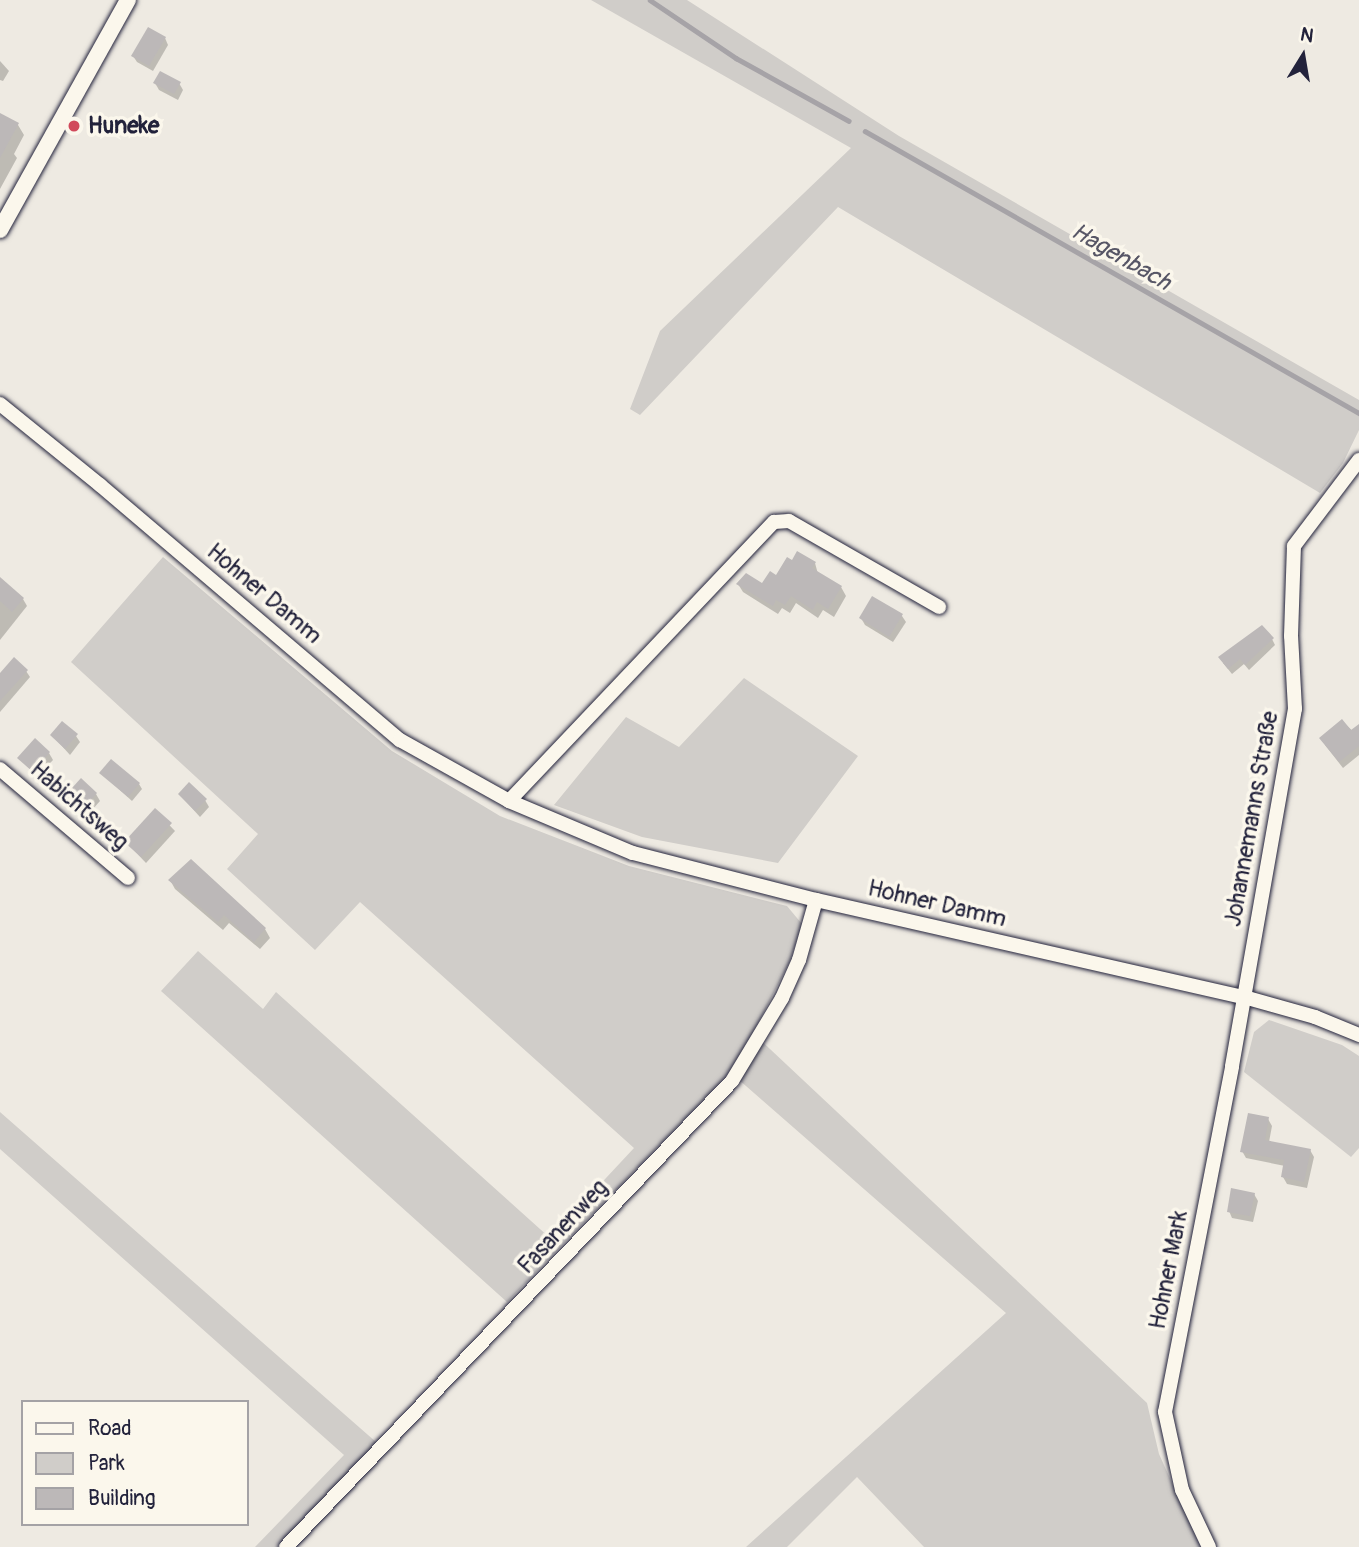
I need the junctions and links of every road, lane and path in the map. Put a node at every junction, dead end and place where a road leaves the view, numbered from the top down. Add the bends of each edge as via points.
1 (128, 0) edge
2 (0, 230) edge
3 (0, 404) edge
4 (1359, 460) edge
5 (939, 607) dead end
6 (0, 769) edge
7 (509, 801) junction
8 (128, 878) dead end
9 (816, 900) junction
10 (1244, 997) junction
11 (1359, 1035) edge
12 (286, 1547) edge
13 (1209, 1547) edge

1 - 2 street
3 - 7 street, Hohner Damm via 400,740
4 - 10 street, Johannemanns Straße via 1294,546 1291,636 1295,709
5 - 7 street via 789,522 774,522
6 - 8 street, Habichtsweg
7 - 9 street, Hohner Damm via 633,853
9 - 10 street, Hohner Damm
9 - 12 street, Fasanenweg via 794,973 732,1081
10 - 11 street, Hohner Damm
10 - 13 street, Hohner Mark via 1165,1412 1182,1490

